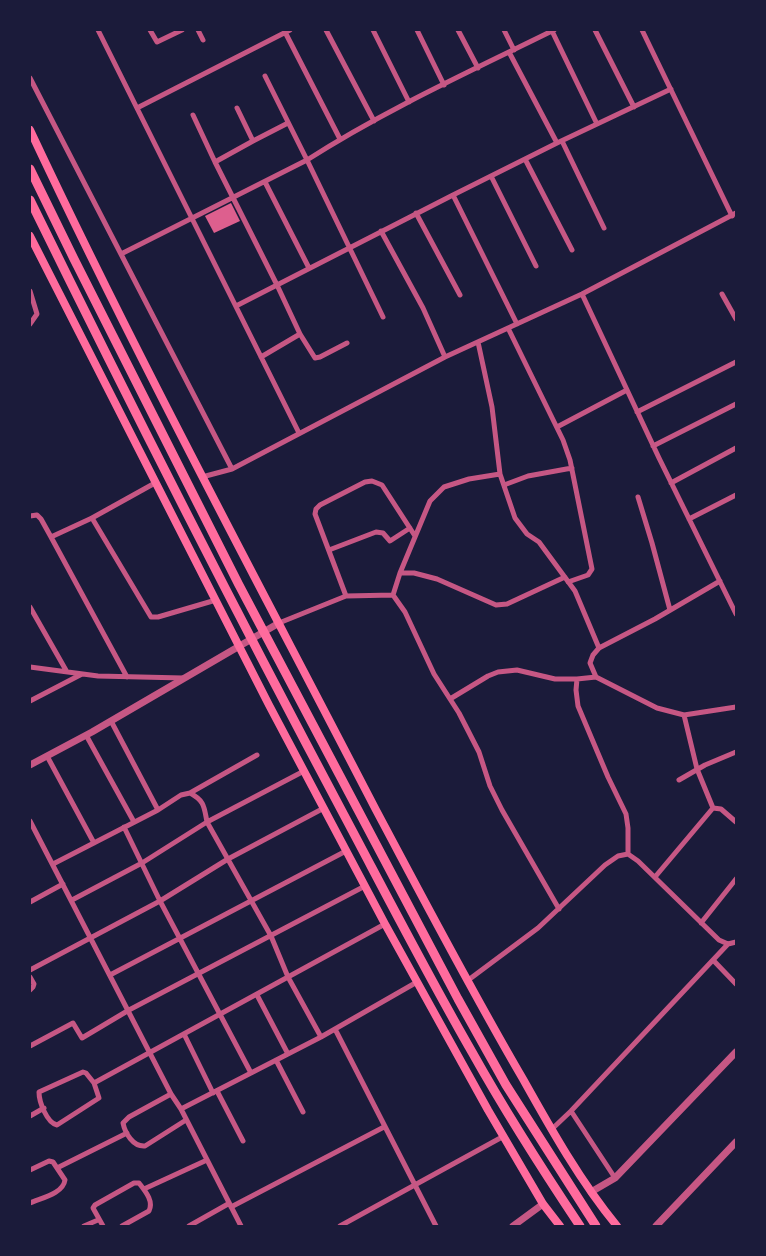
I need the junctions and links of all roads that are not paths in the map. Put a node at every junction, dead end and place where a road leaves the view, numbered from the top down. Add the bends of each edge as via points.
1 (98, 30) edge
2 (150, 30) edge
3 (182, 30) edge
4 (198, 30) edge
5 (326, 30) edge
6 (373, 30) edge
7 (417, 30) edge
8 (458, 30) edge
9 (504, 30) edge
10 (553, 30) edge
11 (595, 30) edge
12 (642, 30) edge
13 (288, 31) edge
14 (202, 40) dead end
15 (512, 51) junction
16 (478, 68) junction
17 (265, 76) dead end
18 (30, 78) edge
19 (444, 85) junction
20 (671, 89) junction
21 (409, 102) junction
22 (634, 107) junction
23 (137, 108) junction
24 (237, 108) dead end
25 (193, 115) dead end
26 (374, 121) junction
27 (288, 123) junction
28 (597, 124) junction
29 (30, 130) edge
30 (340, 139) junction
31 (253, 141) junction
32 (560, 142) junction
33 (525, 159) junction
34 (307, 160) junction
35 (215, 162) junction
36 (30, 169) edge
37 (491, 176) junction
38 (265, 182) junction
39 (454, 195) junction
40 (233, 197) junction
41 (30, 200) edge
42 (416, 213) junction
43 (734, 214) edge
44 (191, 218) junction
45 (604, 228) dead end
46 (381, 231) junction
47 (30, 236) edge
48 (350, 247) junction
49 (572, 250) dead end
50 (121, 254) junction
51 (536, 266) dead end
52 (309, 268) junction
53 (277, 285) junction
54 (30, 290) edge
55 (582, 294) junction
56 (722, 294) dead end
57 (460, 296) dead end
58 (236, 306) junction
59 (383, 317) dead end
60 (736, 317) edge
61 (30, 324) edge
62 (517, 324) junction
63 (508, 328) junction
64 (300, 334) junction
65 (478, 342) junction
66 (347, 343) dead end
67 (261, 357) junction
68 (445, 357) junction
69 (736, 362) edge
70 (627, 390) junction
71 (736, 404) edge
72 (637, 412) junction
73 (557, 427) junction
74 (299, 433) junction
75 (653, 446) junction
76 (736, 448) edge
77 (572, 468) junction
78 (232, 469) junction
79 (500, 474) junction
80 (202, 477) junction
81 (155, 482) junction
82 (671, 483) junction
83 (504, 485) junction
84 (736, 495) edge
85 (638, 498) dead end
86 (30, 516) edge
87 (92, 518) junction
88 (689, 518) junction
89 (410, 528) junction
90 (415, 536) junction
91 (51, 537) junction
92 (329, 550) junction
93 (400, 573) junction
94 (567, 580) junction
95 (720, 581) junction
96 (393, 595) junction
97 (346, 596) junction
98 (216, 600) junction
99 (30, 607) edge
100 (670, 610) junction
101 (736, 614) edge
102 (279, 623) junction
103 (239, 645) junction
104 (599, 648) junction
105 (30, 667) edge
106 (67, 672) junction
107 (82, 674) junction
108 (127, 676) junction
109 (596, 677) junction
110 (184, 678) junction
111 (577, 679) junction
112 (450, 699) junction
113 (30, 701) edge
114 (736, 707) edge
115 (684, 715) junction
116 (111, 721) junction
117 (86, 735) junction
118 (736, 752) edge
119 (257, 755) dead end
120 (47, 756) junction
121 (30, 765) edge
122 (698, 769) junction
123 (304, 771) junction
124 (679, 780) dead end
125 (190, 793) junction
126 (324, 808) junction
127 (713, 808) junction
128 (158, 810) junction
129 (30, 821) edge
130 (134, 822) junction
131 (207, 822) junction
132 (736, 822) edge
133 (124, 827) junction
134 (94, 843) junction
135 (346, 851) junction
136 (628, 854) junction
137 (228, 859) junction
138 (142, 863) junction
139 (53, 864) junction
140 (655, 877) junction
141 (736, 879) edge
142 (63, 884) junction
143 (365, 886) junction
144 (72, 900) junction
145 (251, 900) junction
146 (30, 902) edge
147 (160, 902) junction
148 (559, 909) junction
149 (702, 923) junction
150 (385, 924) junction
151 (271, 936) junction
152 (180, 937) junction
153 (91, 938) junction
154 (736, 942) edge
155 (728, 944) junction
156 (713, 960) junction
157 (30, 970) edge
158 (110, 974) junction
159 (198, 974) junction
160 (30, 977) edge
161 (288, 977) junction
162 (467, 981) junction
163 (417, 982) junction
164 (736, 984) edge
165 (30, 990) edge
166 (257, 995) junction
167 (129, 1010) junction
168 (220, 1014) junction
169 (335, 1029) junction
170 (184, 1034) junction
171 (321, 1037) junction
172 (30, 1046) edge
173 (150, 1052) junction
174 (736, 1052) edge
175 (288, 1054) junction
176 (276, 1060) junction
177 (251, 1073) junction
178 (94, 1082) junction
179 (215, 1092) junction
180 (171, 1094) junction
181 (44, 1108) junction
182 (181, 1110) junction
183 (571, 1111) junction
184 (303, 1112) dead end
185 (30, 1116) edge
186 (186, 1120) junction
187 (384, 1127) junction
188 (552, 1129) junction
189 (127, 1132) junction
190 (504, 1136) junction
191 (243, 1141) dead end
192 (736, 1142) edge
193 (207, 1160) junction
194 (57, 1168) junction
195 (30, 1170) edge
196 (615, 1178) junction
197 (415, 1186) junction
198 (144, 1189) junction
199 (591, 1192) junction
200 (30, 1203) edge
201 (543, 1204) junction
202 (230, 1205) junction
203 (98, 1220) junction
204 (84, 1226) edge
205 (103, 1226) edge
206 (122, 1226) edge
207 (189, 1226) edge
208 (242, 1226) edge
209 (340, 1226) edge
210 (436, 1226) edge
211 (513, 1226) edge
212 (560, 1226) edge
213 (580, 1226) edge
214 (596, 1226) edge
215 (617, 1226) edge
216 (656, 1226) edge

1 - 23 street
2 - 3 street via 157,42
4 - 14 street
5 - 26 street
6 - 21 street
7 - 19 street
8 - 16 street
9 - 15 street
10 - 15 street
10 - 28 street
11 - 22 street
12 - 20 street
13 - 23 street
13 - 30 street
15 - 16 street
15 - 32 street
16 - 19 street
17 - 27 street
18 - 50 street
19 - 21 street
20 - 22 street
20 - 43 street
21 - 26 street
22 - 28 street
23 - 44 street
24 - 31 street
25 - 35 street
26 - 30 street
27 - 31 street
27 - 34 street
28 - 32 street
29 - 80 main road
30 - 34 street
31 - 35 street
32 - 33 street
32 - 45 street
33 - 37 street
33 - 49 street
34 - 38 street
34 - 48 street
35 - 40 street
36 - 214 highway via 240,585 449,982 506,1085
37 - 39 street
37 - 51 street
38 - 40 street
38 - 52 street
39 - 42 street
39 - 62 street
40 - 44 street
40 - 53 street
41 - 213 highway via 302,736 435,986 539,1164
42 - 46 street
42 - 57 street
43 - 55 street
44 - 50 street
44 - 58 street
46 - 48 street
46 - 68 street via 423,308
47 - 81 main road
48 - 52 street
48 - 59 street
50 - 78 street
52 - 53 street
53 - 58 street
53 - 64 street
54 - 61 street via 37,314
55 - 62 street
55 - 70 street
56 - 60 street
58 - 67 street
62 - 63 street
63 - 65 street
63 - 73 street
64 - 66 street via 315,358
64 - 67 street
65 - 68 street
65 - 79 street via 492,407
67 - 74 street
68 - 74 street
69 - 72 street
70 - 72 street
70 - 73 street
71 - 75 street
72 - 75 street
73 - 77 street
74 - 78 street
75 - 82 street
76 - 82 street
77 - 83 street via 528,476
77 - 94 street via 592,568 588,575
78 - 80 street
79 - 83 street
79 - 90 street via 444,487 430,501
80 - 102 main road
81 - 87 street
81 - 98 main road
82 - 88 street
83 - 94 street via 520,527 539,542
84 - 88 street
85 - 100 street
86 - 91 street via 37,515 41,519
87 - 91 street
87 - 98 street via 151,618
88 - 95 street
89 - 90 street
89 - 92 street via 390,541 383,533 376,532
89 - 92 street via 382,484 365,482 317,507 315,514
90 - 93 street
91 - 108 street
92 - 97 street
93 - 94 street via 437,579 496,605 507,604
93 - 96 street
94 - 104 street via 575,591
95 - 100 street
95 - 101 street
96 - 97 street
96 - 112 street
97 - 102 street
98 - 103 main road
99 - 106 street
100 - 104 street
102 - 103 street
102 - 162 main road
103 - 110 street
103 - 123 main road
104 - 109 street via 590,663
105 - 106 street
106 - 107 street
107 - 108 street
107 - 113 street
108 - 110 street
109 - 111 street
109 - 115 street via 657,708
110 - 116 street
111 - 112 street via 555,680 517,670 498,672
111 - 136 street via 578,706 626,814
112 - 148 street via 479,752 502,810
114 - 115 street
115 - 122 street
116 - 117 street
116 - 128 street
117 - 120 street
117 - 130 street
118 - 122 street
119 - 125 street
120 - 121 street
120 - 134 street
122 - 124 street
122 - 127 street
123 - 126 main road
123 - 131 street
125 - 128 street
125 - 131 street via 204,804
126 - 135 main road
126 - 137 street
127 - 132 street via 721,809
127 - 140 street
128 - 130 street
129 - 139 street
130 - 133 street
131 - 137 street
131 - 138 street
133 - 134 street
133 - 138 street
134 - 139 street
135 - 143 main road
135 - 145 street
136 - 140 street
136 - 148 street via 618,856 605,865
137 - 145 street
137 - 147 street
138 - 144 street
138 - 147 street
139 - 142 street
140 - 149 street
141 - 149 street
142 - 144 street
142 - 146 street
143 - 150 main road
143 - 151 street
144 - 153 street
145 - 151 street
145 - 152 street
147 - 152 street
147 - 153 street
148 - 162 street
149 - 155 street via 719,940
150 - 161 street
150 - 163 main road
151 - 159 street
151 - 161 street
152 - 158 street
152 - 159 street
153 - 157 street
153 - 158 street
154 - 155 street
155 - 156 street
156 - 164 street
156 - 183 street
158 - 167 street
159 - 167 street
159 - 168 street
160 - 165 street via 34,984
161 - 166 street
161 - 171 street
162 - 188 main road
163 - 169 street
163 - 190 main road
166 - 168 street
166 - 175 street
167 - 172 street via 82,1038 74,1023
167 - 173 street
168 - 170 street
168 - 177 street
169 - 171 street
169 - 187 street
170 - 173 street
170 - 179 street
171 - 175 street
173 - 178 street
173 - 180 street
174 - 196 street
175 - 176 street
176 - 177 street
176 - 184 street
177 - 179 street
178 - 181 street via 83,1072 42,1090 38,1094
178 - 181 street via 99,1094 96,1101 57,1125 48,1120
179 - 182 street
179 - 191 street
180 - 182 street
180 - 189 street via 125,1121
181 - 185 street
182 - 186 street
183 - 188 street
183 - 196 street
186 - 189 street via 145,1146 134,1143
186 - 193 street
187 - 197 street
187 - 202 street
188 - 199 main road
189 - 194 street
190 - 197 street
190 - 201 main road
192 - 216 street
193 - 198 street
193 - 202 street
194 - 195 street via 49,1161
194 - 200 street via 65,1180 61,1189
196 - 199 street
197 - 209 street
197 - 210 street
198 - 203 street via 138,1183 134,1184 98,1203 93,1208
198 - 206 street via 152,1203 151,1208
199 - 215 main road
201 - 211 street
201 - 212 main road
202 - 207 street
202 - 208 street
203 - 204 street
203 - 205 street

